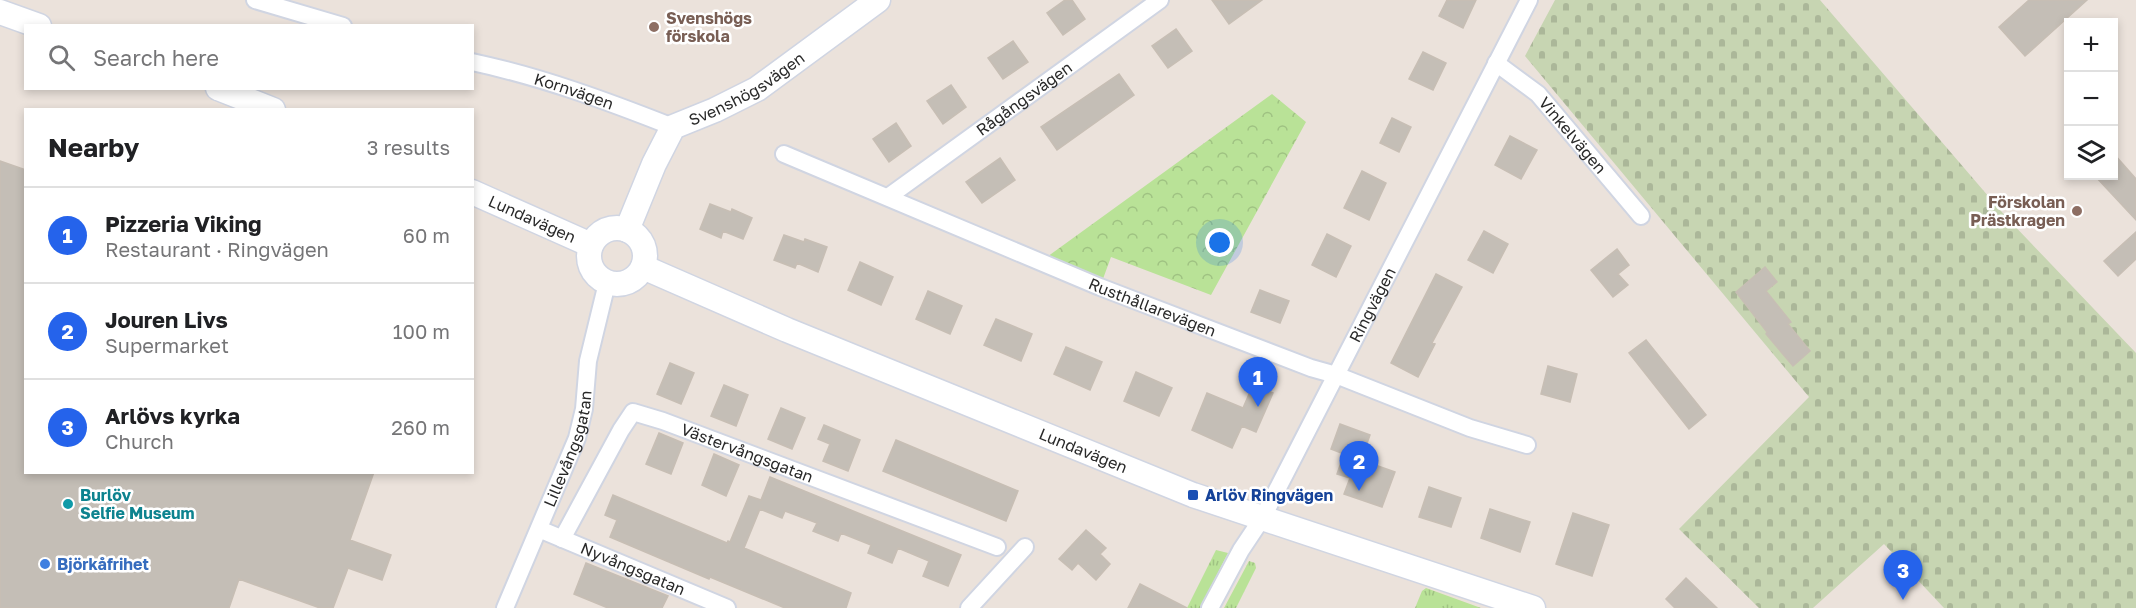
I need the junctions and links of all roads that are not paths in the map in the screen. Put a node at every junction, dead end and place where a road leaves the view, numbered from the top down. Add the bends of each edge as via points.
1 (255, 0) edge
2 (878, 0) edge
3 (1160, 0) edge
4 (1529, 0) edge
5 (0, 12) edge
6 (33, 24) edge
7 (337, 24) edge
8 (474, 63) edge
9 (1496, 63) junction
10 (223, 90) edge
11 (268, 108) edge
12 (673, 127) junction
13 (784, 154) dead end
14 (474, 193) edge
15 (888, 197) junction
16 (1641, 216) dead end
17 (627, 230) junction
18 (591, 245) junction
19 (643, 267) junction
20 (607, 283) junction
21 (1336, 375) junction
22 (1527, 446) dead end
23 (1263, 517) junction
24 (539, 529) junction
25 (562, 539) junction
26 (997, 547) dead end
27 (1025, 547) dead end
28 (505, 608) edge
29 (727, 608) edge
30 (969, 608) edge
31 (1210, 608) edge
32 (1533, 608) edge

1 - 7 street
2 - 12 main road, Svenshögsvägen via 757,89
3 - 15 street, Rågångsvägen
4 - 9 street, Ringvägen
5 - 6 main road
8 - 12 street, Kornvägen via 604,100
9 - 16 street, Vinkelvägen via 1538,94
9 - 21 street, Ringvägen
10 - 11 main road
12 - 17 main road, Svenshögsvägen
13 - 15 street, Rusthållarevägen
14 - 18 main road, Lundavägen
15 - 21 street, Rusthållarevägen via 1100,287
17 - 18 main road, Lundavägen via 606,230
17 - 19 main road via 643,245
18 - 20 main road, Lundavägen via 593,271
19 - 20 main road via 632,280
19 - 23 main road, Lundavägen via 787,330 1193,495
20 - 24 street, Lillevångsgatan via 592,339 577,438
21 - 22 street, Rusthållarevägen
21 - 23 street, Ringvägen
23 - 31 street, Ringvägen
23 - 32 main road, Lundavägen
24 - 25 street, Nyvångsgatan
24 - 28 street, Lillevångsgatan
25 - 26 street, Västervångsgatan via 633,412
25 - 29 street, Nyvångsgatan
27 - 30 street

